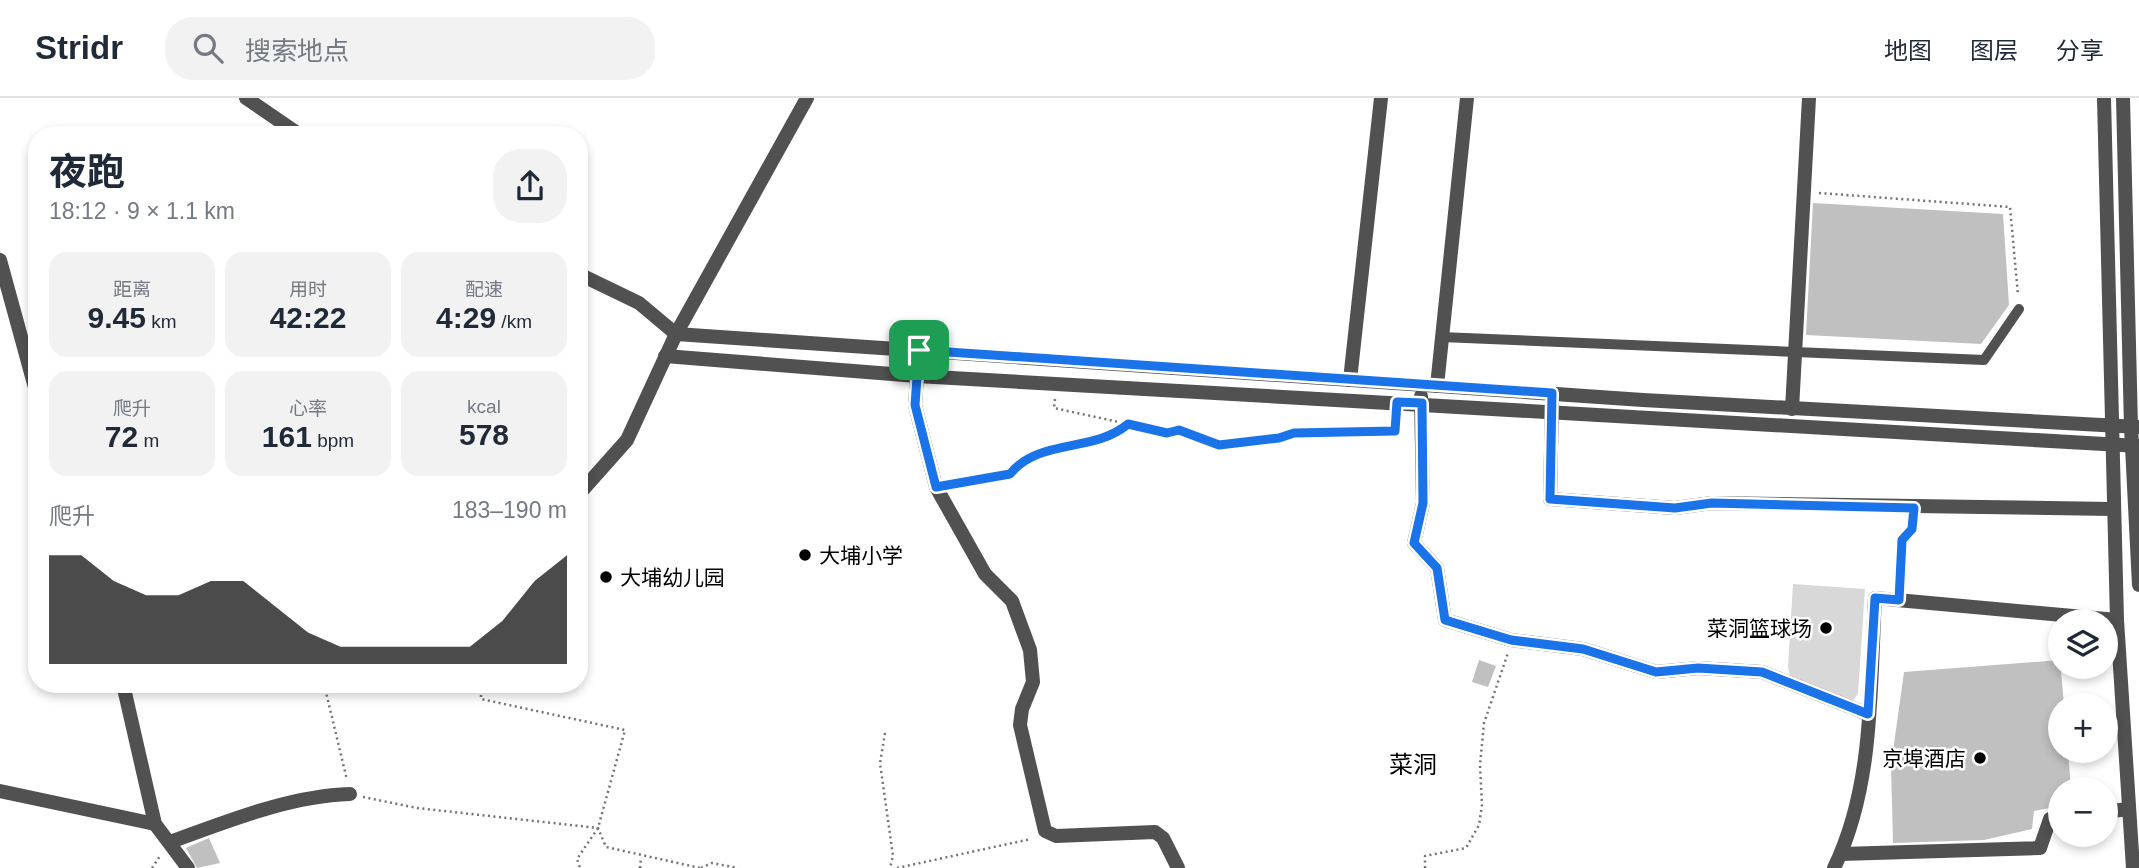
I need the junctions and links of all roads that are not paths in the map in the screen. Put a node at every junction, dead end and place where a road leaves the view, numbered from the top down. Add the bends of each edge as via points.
1 (246, 98) edge
2 (807, 98) edge
3 (1381, 98) edge
4 (1466, 98) edge
5 (1809, 98) edge
6 (2104, 98) edge
7 (2123, 98) edge
8 (287, 126) edge
9 (0, 260) edge
10 (588, 278) edge
11 (2019, 309) road end
12 (676, 334) junction
13 (1441, 337) junction
14 (919, 350) junction
15 (1796, 353) junction
16 (665, 356) junction
17 (28, 362) edge
18 (918, 376) junction
19 (1350, 380) junction
20 (1421, 384) junction
21 (1437, 386) junction
22 (1552, 393) junction
23 (1422, 403) junction
24 (1792, 409) junction
25 (1552, 411) junction
26 (2112, 426) junction
27 (2135, 427) edge
28 (2112, 446) junction
29 (2136, 446) edge
30 (588, 484) edge
31 (2113, 509) junction
32 (2139, 585) edge
33 (2118, 609) edge
34 (2048, 614) edge
35 (2118, 620) edge
36 (125, 693) edge
37 (1868, 714) junction
38 (0, 791) edge
39 (350, 794) road end
40 (2128, 809) junction
41 (2118, 810) edge
42 (155, 824) junction
43 (2048, 825) edge
44 (170, 842) junction
45 (1841, 854) junction
46 (188, 868) edge
47 (1178, 868) edge
48 (1834, 868) edge
49 (2133, 868) edge

1 - 8 street
2 - 12 street
3 - 19 street
4 - 13 street
5 - 15 street
6 - 26 street
7 - 27 street
9 - 17 street
10 - 12 street via 639,303
11 - 15 street via 1984,360
12 - 14 street
12 - 16 street
13 - 15 street
13 - 21 street
14 - 18 street
14 - 19 street
15 - 24 street
16 - 18 street
16 - 30 street via 627,440
18 - 23 street
18 - 47 street via 915,405 936,487 985,573 1012,601 1030,650 1033,682 1020,725 1048,835 1152,831 1163,838
19 - 20 street
20 - 21 street
20 - 23 street
21 - 22 street
22 - 24 street
22 - 25 street
23 - 25 street
23 - 37 street via 1423,503 1414,543 1437,568 1445,620 1511,640 1583,649 1656,672 1698,668 1762,672
24 - 26 street
25 - 28 street
25 - 31 street via 1550,499 1675,508 1712,503
26 - 27 street
26 - 28 street
27 - 29 street
28 - 29 street
28 - 31 street
29 - 32 street
31 - 33 street
34 - 37 street via 1875,598
35 - 40 street
36 - 42 street
37 - 45 street via 1858,803
38 - 42 street
39 - 44 street via 246,814
40 - 41 street
40 - 49 street
42 - 44 street
43 - 45 street via 2040,848
44 - 46 street
45 - 48 street

